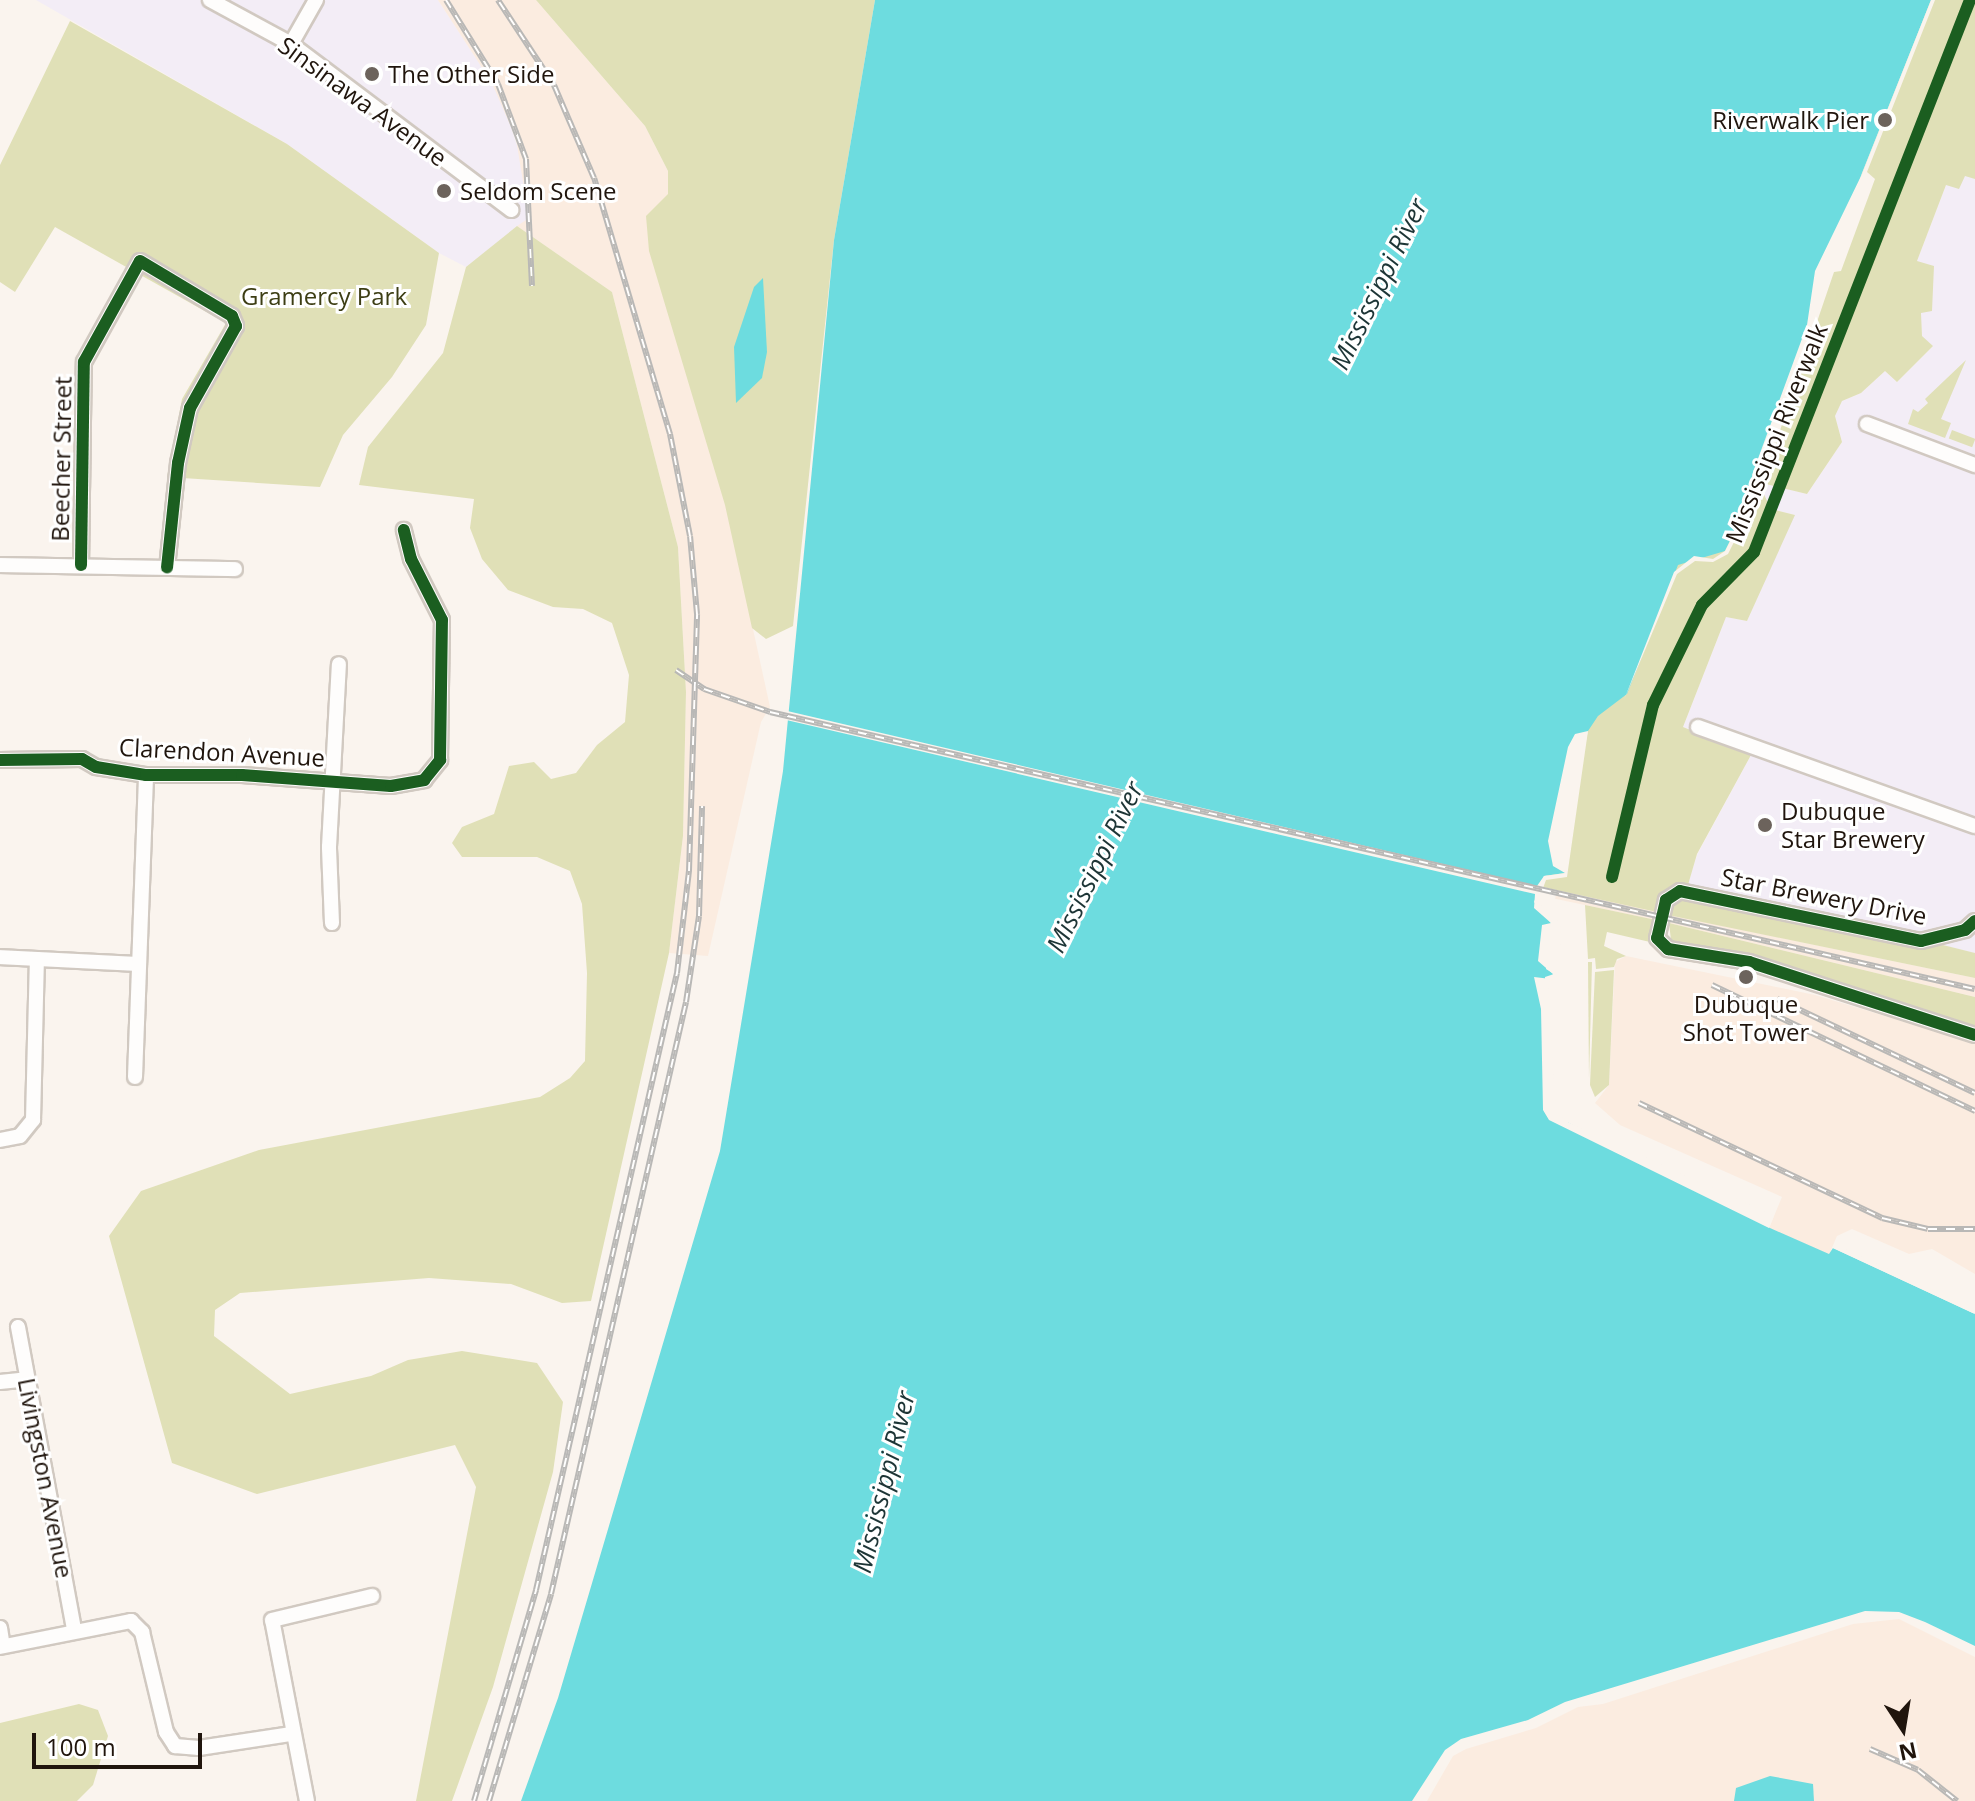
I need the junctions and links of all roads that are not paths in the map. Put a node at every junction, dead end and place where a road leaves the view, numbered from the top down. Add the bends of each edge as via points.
1 (210, 0) edge
2 (316, 0) edge
3 (291, 44) junction
4 (511, 210) dead end
5 (1867, 424) dead end
6 (1975, 465) edge
7 (404, 530) dead end
8 (0, 565) edge
9 (81, 565) junction
10 (167, 567) junction
11 (235, 569) dead end
12 (339, 664) dead end
13 (1698, 727) dead end
14 (0, 760) edge
15 (146, 775) junction
16 (335, 779) junction
17 (1975, 826) edge
18 (332, 923) dead end
19 (1970, 926) edge
20 (0, 957) edge
21 (37, 959) junction
22 (136, 964) junction
23 (1975, 1035) edge
24 (135, 1077) dead end
25 (0, 1140) edge
26 (18, 1327) dead end
27 (27, 1379) junction
28 (0, 1382) edge
29 (372, 1596) dead end
30 (0, 1628) edge
31 (74, 1630) junction
32 (2, 1646) edge
33 (290, 1734) junction
34 (307, 1801) edge

1 - 3 street, Sinsinawa Avenue
2 - 3 street
3 - 4 street, Sinsinawa Avenue
5 - 6 street
7 - 16 street, Clarendon Avenue via 411,559 442,620 437,768 415,785
8 - 9 street
9 - 10 street
9 - 10 street, Beecher Street via 84,362 140,261 232,316 236,326 190,408 178,463
10 - 11 street
12 - 16 street
13 - 17 street
14 - 15 street, Clarendon Avenue via 82,759 96,767
15 - 16 street, Clarendon Avenue
15 - 22 street
16 - 18 street via 329,874
19 - 23 street, Star Brewery Drive via 1921,941 1674,893 1664,906 1657,938 1668,949 1749,962
20 - 21 street
21 - 22 street
21 - 25 street via 32,1109 27,1132
22 - 24 street
26 - 27 street, Livingston Avenue
27 - 28 street
27 - 31 street, Livingston Avenue
29 - 33 street via 272,1620
30 - 32 street
31 - 32 street
31 - 33 street via 131,1621 142,1632 166,1732 175,1746 199,1748
33 - 34 street

